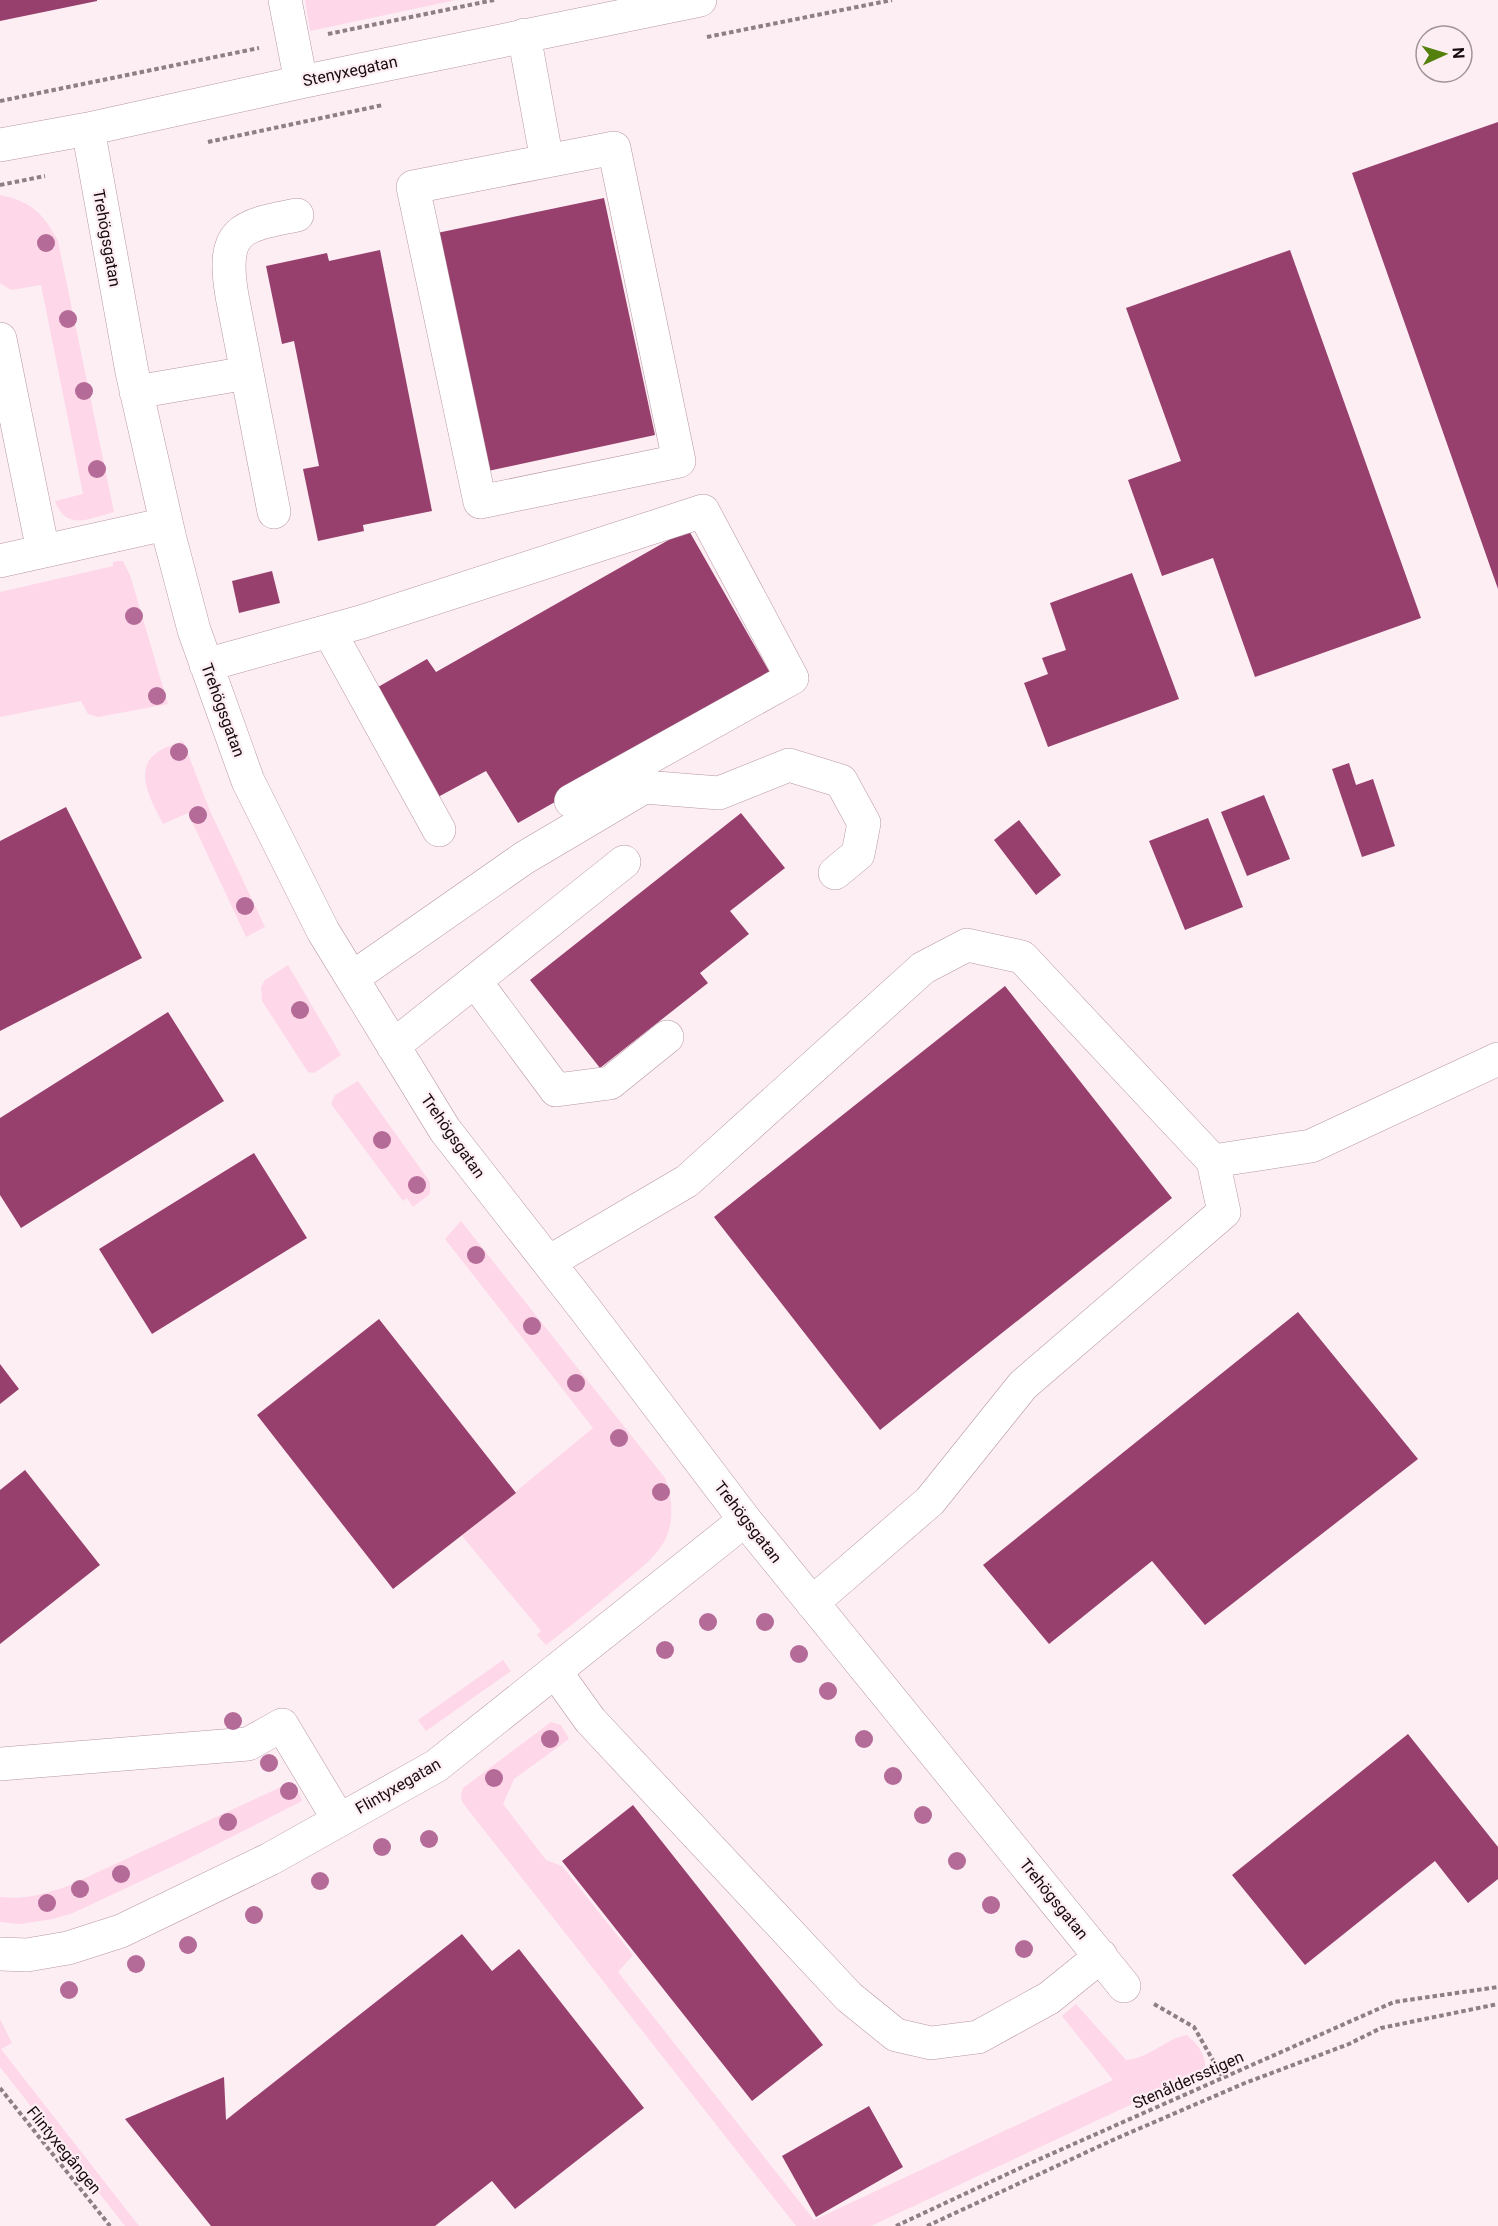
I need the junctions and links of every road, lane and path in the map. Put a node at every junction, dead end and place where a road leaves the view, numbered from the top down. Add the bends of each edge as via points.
1 (285, 0) edge
2 (494, 0) edge
3 (700, 0) edge
4 (892, 0) edge
5 (524, 35) junction
6 (706, 38) dead end
7 (293, 41) junction
8 (301, 82) junction
9 (0, 101) edge
10 (391, 103) dead end
11 (87, 129) junction
12 (204, 143) dead end
13 (0, 145) edge
14 (548, 160) junction
15 (94, 166) junction
16 (0, 185) edge
17 (297, 215) dead end
18 (0, 339) edge
19 (247, 373) junction
20 (136, 392) junction
21 (274, 512) dead end
22 (166, 524) junction
23 (43, 552) junction
24 (0, 561) edge
25 (329, 630) junction
26 (206, 664) junction
27 (571, 801) dead end
28 (439, 830) dead end
29 (624, 862) dead end
30 (835, 873) dead end
31 (352, 978) junction
32 (475, 981) junction
33 (667, 1037) dead end
34 (393, 1046) junction
35 (1498, 1059) edge
36 (1213, 1161) junction
37 (549, 1262) junction
38 (745, 1520) junction
39 (812, 1603) junction
40 (555, 1671) junction
41 (0, 1764) edge
42 (339, 1820) junction
43 (0, 1954) edge
44 (1101, 1956) junction
45 (1124, 1986) joint
46 (1498, 1987) edge
47 (1498, 2004) edge
48 (1223, 2078) junction
49 (0, 2088) edge
50 (110, 2226) edge
51 (896, 2226) edge
52 (927, 2226) edge

1 - 7 street
2 - 7 path
3 - 5 street, Stenyxegatan
4 - 6 path
5 - 8 street, Stenyxegatan
5 - 14 street
7 - 8 street
7 - 9 path
8 - 11 street, Stenyxegatan
10 - 12 path
11 - 13 street, Stenyxegatan
11 - 15 street, Trehögsgatan
14 - 14 street via 614,147 679,461 480,502 413,187
15 - 16 path
15 - 20 street, Trehögsgatan
17 - 19 street via 248,226 237,235 231,249 229,278
18 - 23 street
19 - 20 street
19 - 21 street
20 - 22 street, Trehögsgatan
22 - 23 street
22 - 26 street, Trehögsgatan
23 - 24 street
25 - 26 street
25 - 27 street via 703,511 792,678
25 - 28 street
26 - 31 street, Trehögsgatan via 248,781 323,931
29 - 32 street
30 - 31 street via 858,854 864,823 841,781 789,765 719,793 644,787 524,858
31 - 34 street, Trehögsgatan
32 - 33 street via 556,1090 610,1083
32 - 34 street
34 - 37 street, Trehögsgatan via 446,1130
35 - 36 street via 1311,1146
36 - 37 street via 1022,957 967,945 923,968 687,1181
36 - 39 street via 1224,1212 1023,1385 930,1501
37 - 38 street, Trehögsgatan
38 - 39 street, Trehögsgatan
38 - 40 street, Flintyxegatan
39 - 44 street, Trehögsgatan
40 - 42 street, Flintyxegatan via 436,1766
40 - 44 street via 590,1720 849,1997 896,2035 931,2043 978,2037 1049,1998
41 - 42 street via 249,1744 282,1725
42 - 43 street, Flintyxegatan via 270,1859 121,1931 68,1948 27,1955
44 - 45 street, Trehögsgatan
45 - 48 path via 1194,2027
46 - 48 path, Stenåldersstigen via 1394,2002
47 - 52 path via 1381,2028 1115,2139
48 - 51 path, Stenåldersstigen
49 - 50 path, Flintyxegången

